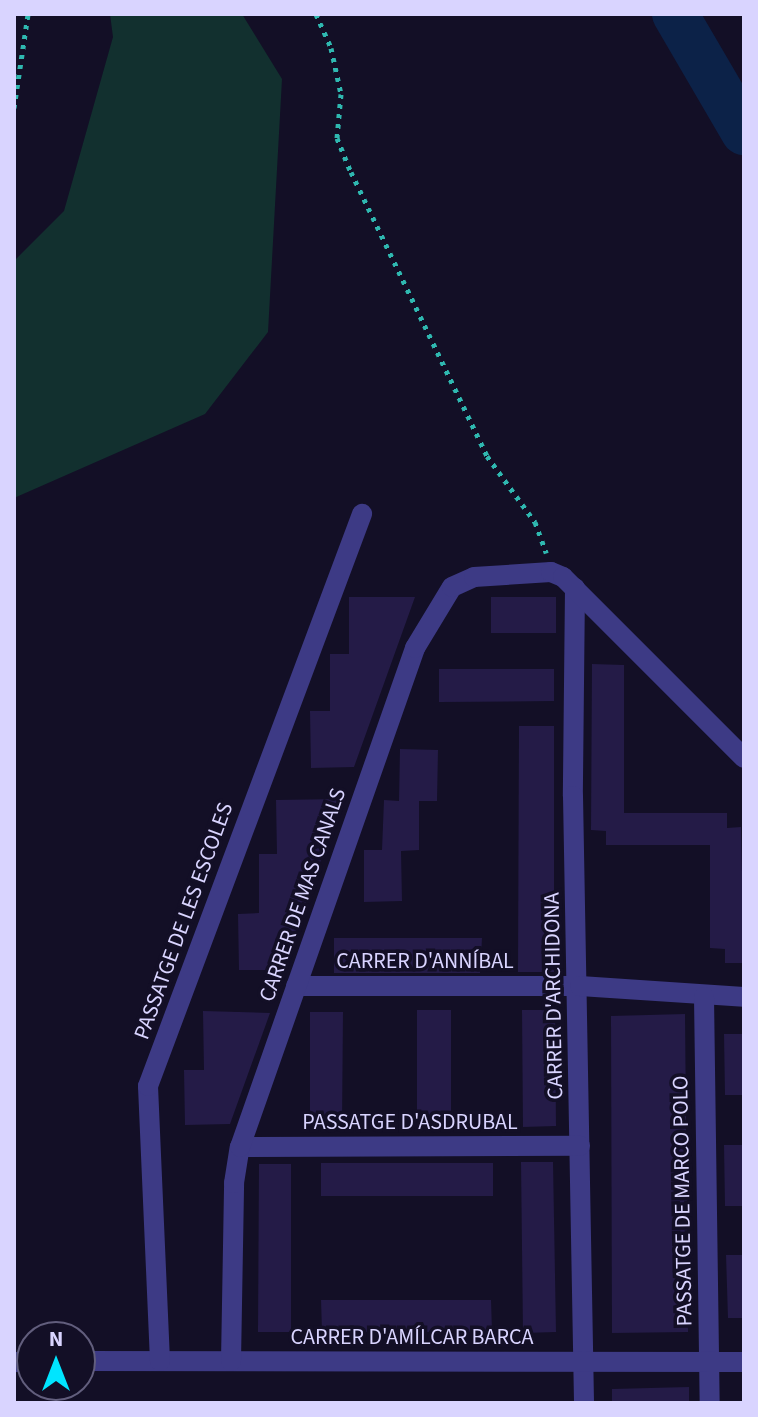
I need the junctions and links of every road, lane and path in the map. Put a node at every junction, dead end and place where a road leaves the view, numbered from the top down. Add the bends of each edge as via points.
1 (28, 14) edge
2 (316, 14) edge
3 (14, 108) edge
4 (362, 514) dead end
5 (551, 572) junction
6 (575, 588) junction
7 (744, 758) edge
8 (296, 986) junction
9 (580, 986) junction
10 (704, 997) junction
11 (744, 997) edge
12 (580, 1146) junction
13 (240, 1147) junction
14 (96, 1361) edge
15 (160, 1361) junction
16 (231, 1361) junction
17 (744, 1362) edge
18 (584, 1363) junction
19 (710, 1363) junction
20 (584, 1403) edge
21 (710, 1403) edge

1 - 3 path
2 - 5 path via 335,63 341,94 337,138 351,172 487,456 535,522
4 - 15 street, PASSATGE DE LES ESCOLES via 148,1086
5 - 6 street
5 - 8 street, CARRER DE MAS CANALS via 474,577 452,587 435,609 415,648
6 - 7 street
6 - 9 street, CARRER D'ARCHIDONA via 573,796
8 - 9 street, CARRER D'ANNÍBAL
8 - 13 street, CARRER DE MAS CANALS
9 - 10 street, CARRER D'ANNÍBAL
9 - 12 street, CARRER D'ARCHIDONA
10 - 11 street, CARRER D'ANNÍBAL
10 - 19 street, PASSATGE DE MARCO POLO
12 - 13 street, PASSATGE D'ASDRUBAL
12 - 18 street, CARRER D'ARCHIDONA
13 - 16 street, CARRER DE MAS CANALS via 234,1183
14 - 15 street, CARRER D'AMÍLCAR BARCA
15 - 16 street, CARRER D'AMÍLCAR BARCA
16 - 18 street, CARRER D'AMÍLCAR BARCA
17 - 19 street, CARRER D'AMÍLCAR BARCA
18 - 19 street, CARRER D'AMÍLCAR BARCA
18 - 20 street, CARRER D'ARCHIDONA
19 - 21 street, PASSATGE DE MARCO POLO

